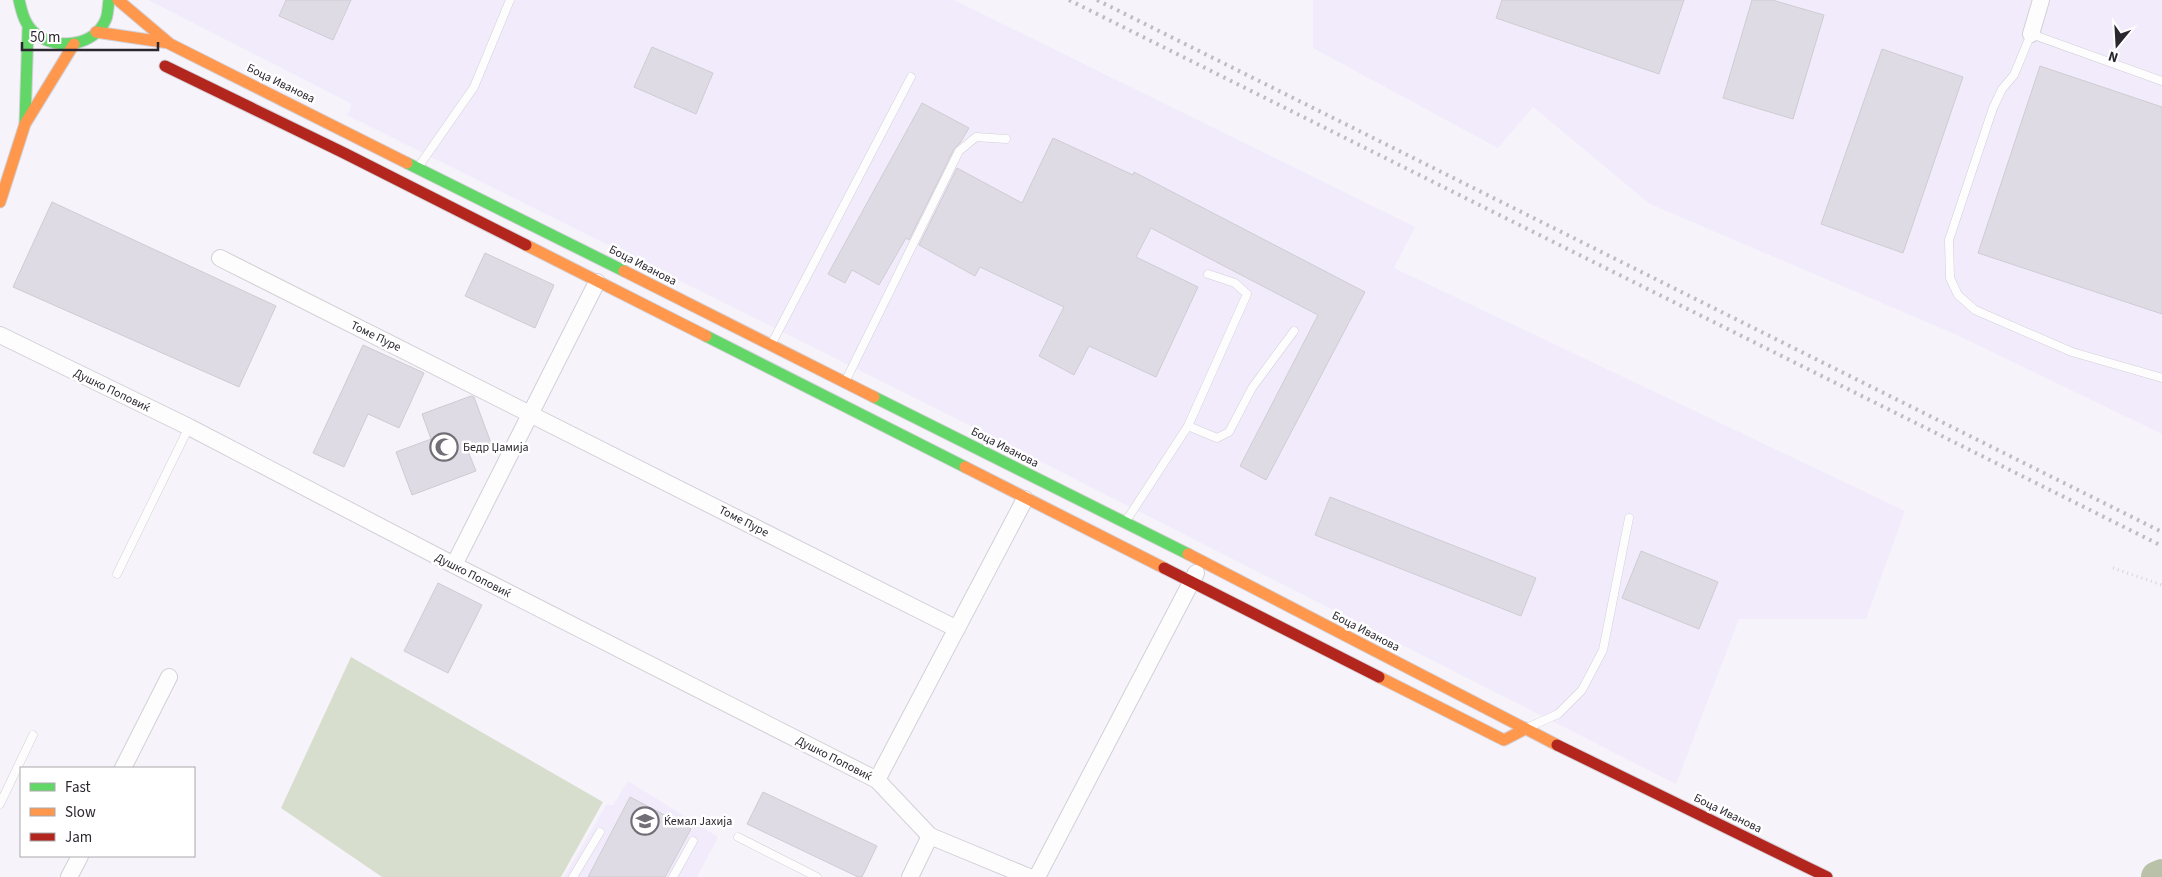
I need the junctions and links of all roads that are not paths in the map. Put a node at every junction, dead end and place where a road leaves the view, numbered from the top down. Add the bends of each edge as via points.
1 (19, 0) edge
2 (109, 0) edge
3 (118, 0) edge
4 (510, 0) edge
5 (2041, 0) edge
6 (28, 28) junction
7 (96, 32) junction
8 (2031, 34) junction
9 (74, 44) junction
10 (170, 44) junction
11 (166, 66) dead end
12 (911, 77) dead end
13 (2162, 82) edge
14 (25, 124) junction
15 (1006, 139) dead end
16 (419, 167) junction
17 (0, 202) edge
18 (220, 258) dead end
19 (1208, 274) dead end
20 (597, 282) junction
21 (743, 331) junction
22 (1294, 331) dead end
23 (0, 335) edge
24 (770, 345) junction
25 (733, 352) junction
26 (2162, 378) edge
27 (845, 382) junction
28 (531, 413) junction
29 (1188, 426) junction
30 (188, 427) junction
31 (1025, 499) junction
32 (1629, 518) dead end
33 (1125, 522) junction
34 (1203, 562) junction
35 (454, 565) junction
36 (117, 574) dead end
37 (1191, 582) junction
38 (957, 629) junction
39 (168, 676) dead end
40 (1525, 728) junction
41 (32, 735) dead end
42 (123, 767) edge
43 (877, 780) junction
44 (0, 804) edge
45 (600, 832) dead end
46 (930, 836) junction
47 (738, 837) dead end
48 (693, 841) dead end
49 (79, 857) edge
50 (69, 877) edge
51 (573, 877) edge
52 (673, 877) edge
53 (817, 877) edge
54 (910, 877) edge
55 (1029, 877) edge
56 (1037, 877) edge
57 (1827, 877) edge

1 - 6 street via 21,15
2 - 7 street via 105,20
3 - 10 street, Боца Иванова
4 - 16 lane via 474,87
5 - 8 street
6 - 9 street via 48,42
6 - 14 street
7 - 9 street
7 - 10 street, Боца Иванова
8 - 13 lane
8 - 26 lane via 2014,75 2002,88 1994,108 1949,240 1950,278 1958,294 1975,310 2072,352
9 - 14 street
10 - 16 street, Боца Иванова
11 - 20 street
12 - 24 lane
14 - 17 street
15 - 27 lane via 976,136 959,152
16 - 21 street, Боца Иванова
18 - 28 street, Томе Пуре
19 - 29 lane via 1235,283 1247,294
20 - 25 street
20 - 28 street
21 - 24 street, Боца Иванова
21 - 25 street
22 - 29 lane via 1252,388 1229,432 1217,438
23 - 30 street, Душко Поповиќ
24 - 27 street, Боца Иванова
25 - 31 street
27 - 33 street, Боца Иванова
28 - 35 street
28 - 38 street, Томе Пуре
29 - 33 lane
30 - 35 street, Душко Поповиќ
30 - 36 lane
31 - 37 street
31 - 38 street
32 - 40 lane via 1603,650 1582,690 1558,714
33 - 34 street, Боца Иванова
34 - 37 street
34 - 40 street, Боца Иванова
35 - 43 street, Душко Поповиќ
37 - 40 street via 1504,740
37 - 56 street
38 - 43 street
39 - 42 street
40 - 57 street, Боца Иванова
41 - 44 lane
43 - 46 street, Душко Поповиќ
45 - 51 lane
46 - 54 street
46 - 55 street
47 - 53 lane
48 - 52 lane
49 - 50 street

